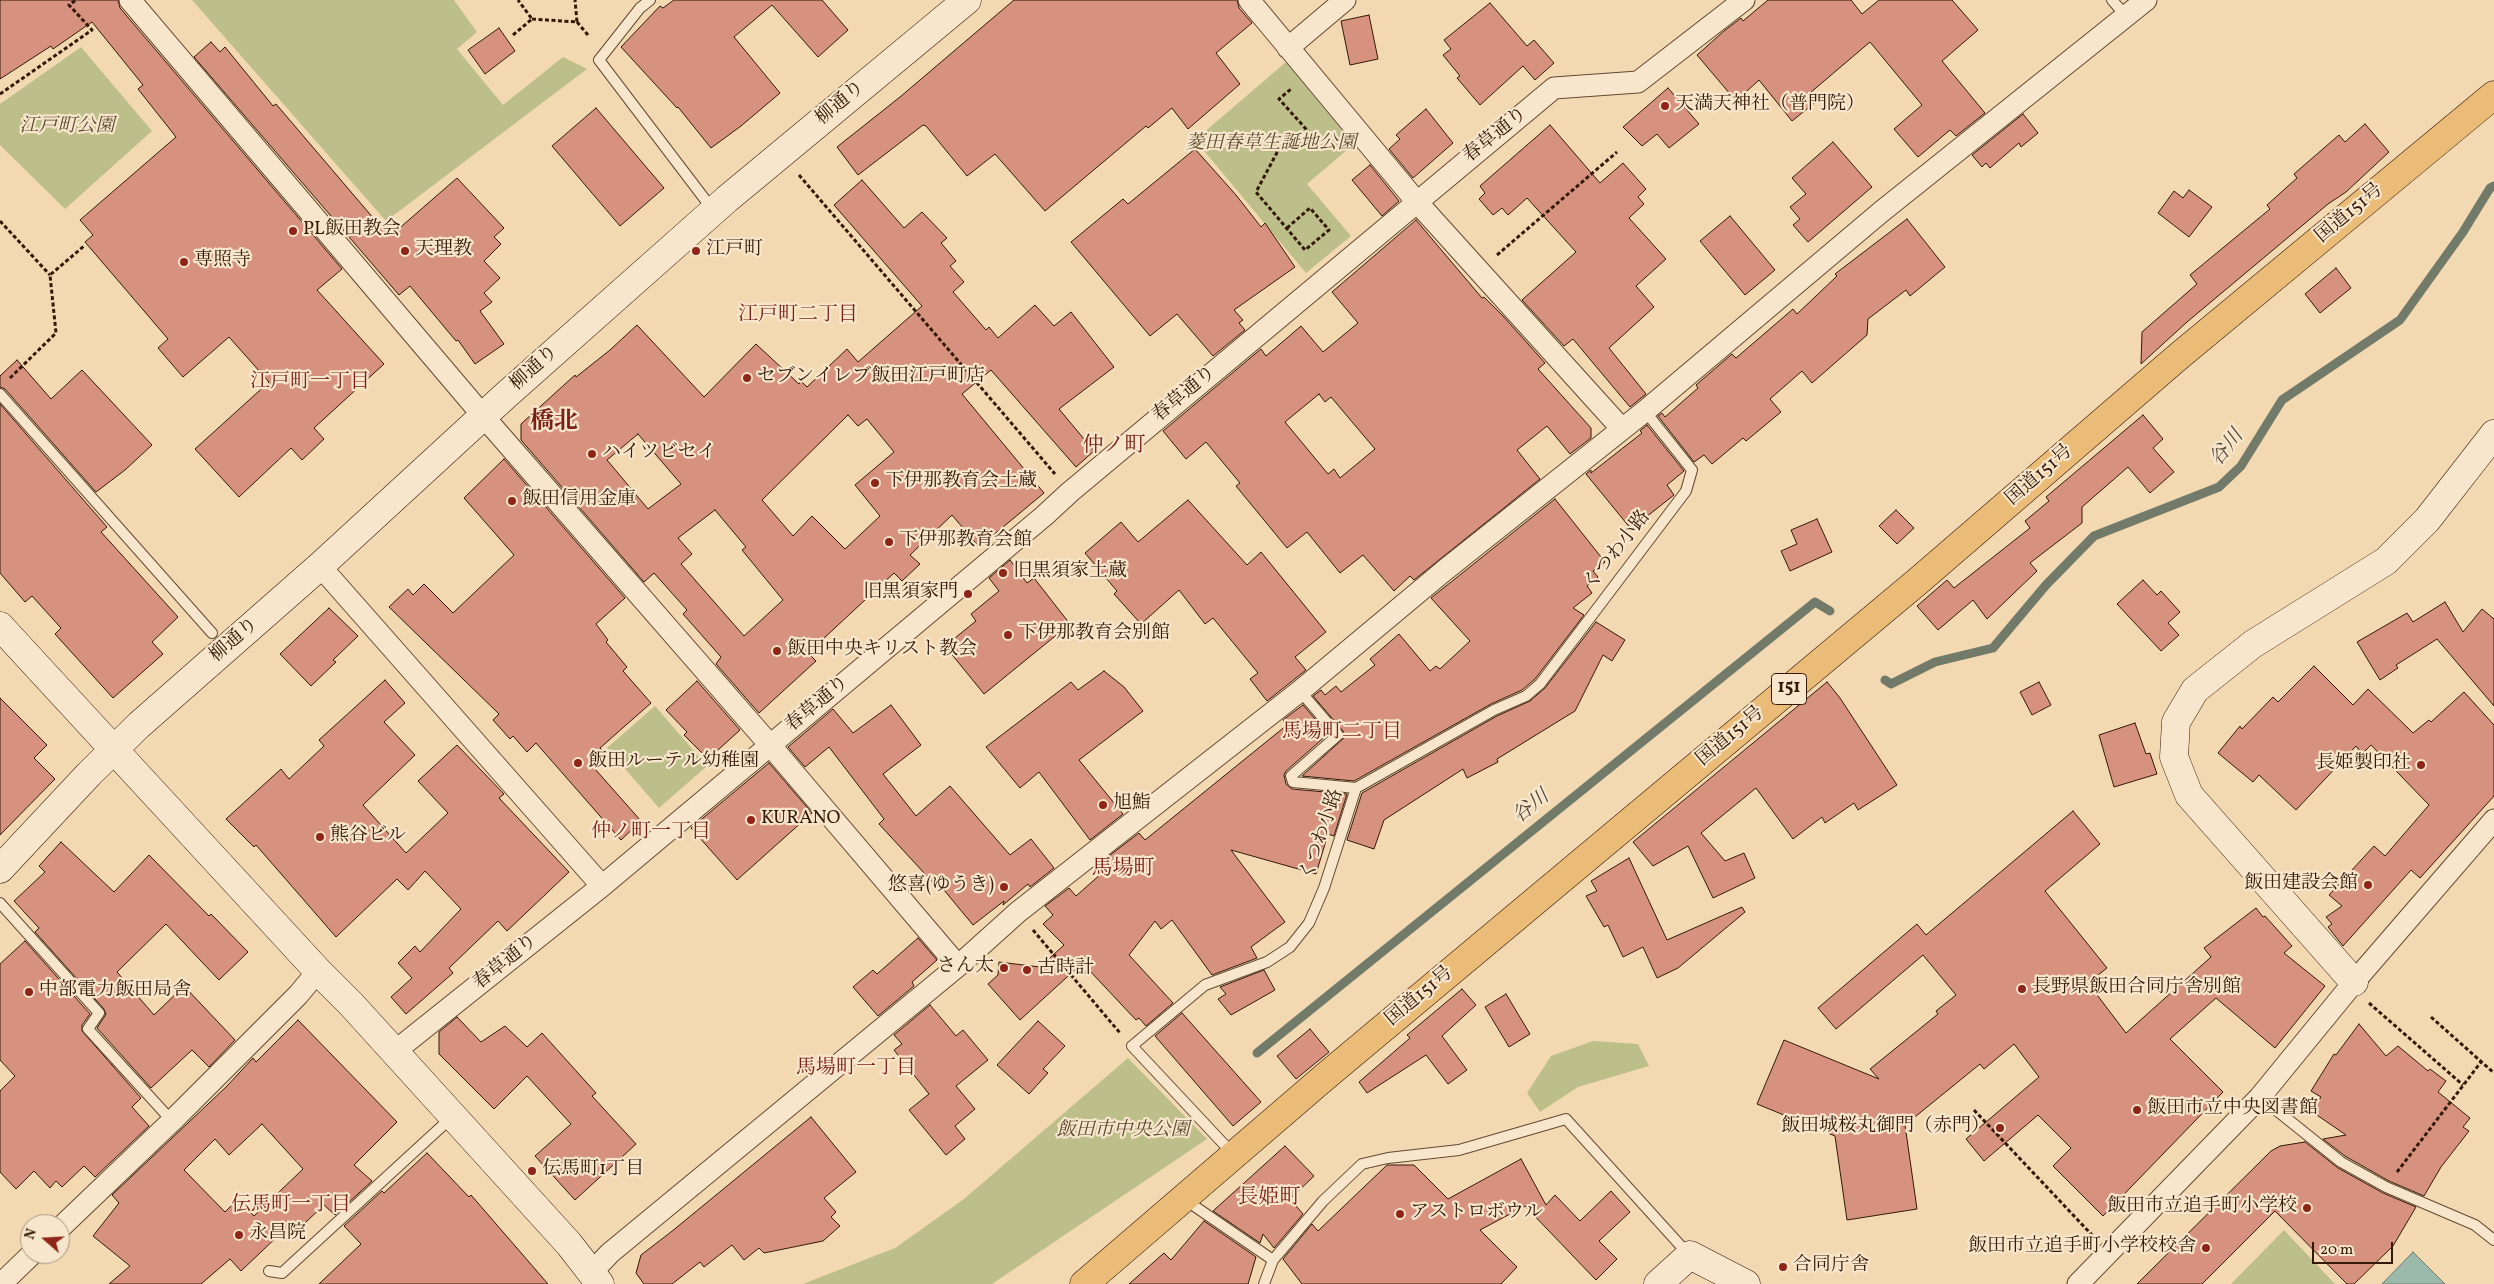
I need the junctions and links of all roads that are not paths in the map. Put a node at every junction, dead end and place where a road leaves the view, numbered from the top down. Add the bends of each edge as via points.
1 (130, 0) edge
2 (650, 0) edge
3 (967, 0) edge
4 (1249, 0) edge
5 (1345, 0) edge
6 (1744, 0) edge
7 (2112, 0) edge
8 (2146, 0) edge
9 (2126, 16) junction
10 (1288, 48) junction
11 (2494, 95) edge
12 (1416, 201) junction
13 (714, 210) junction
14 (0, 394) edge
15 (1645, 411) junction
16 (484, 417) junction
17 (1622, 429) junction
18 (2494, 434) edge
19 (320, 566) junction
20 (0, 626) edge
21 (212, 633) dead end
22 (1300, 691) junction
23 (770, 745) junction
24 (115, 751) junction
25 (1356, 788) junction
26 (2494, 820) edge
27 (0, 869) edge
28 (602, 886) junction
29 (0, 903) edge
30 (958, 966) junction
31 (318, 971) junction
32 (2358, 990) junction
33 (394, 1052) junction
34 (2260, 1098) junction
35 (453, 1116) junction
36 (172, 1121) junction
37 (1233, 1154) junction
38 (1183, 1198) junction
39 (70, 1218) edge
40 (2494, 1240) edge
41 (1690, 1256) junction
42 (1273, 1260) junction
43 (22, 1264) edge
44 (269, 1271) dead end
45 (1711, 1276) edge
46 (596, 1278) edge
47 (1, 1284) edge
48 (1084, 1284) edge
49 (1264, 1284) edge
50 (1658, 1284) edge
51 (1746, 1284) edge
52 (2078, 1284) edge

1 - 16 street
2 - 13 lane via 599,60
3 - 13 street, 柳通り
4 - 10 street
5 - 10 street
6 - 12 street, 春草通り via 1638,82 1554,88
7 - 9 lane
8 - 9 street
9 - 15 street via 1880,212
10 - 12 street
11 - 37 highway, 国道151号 / 151 via 2179,356 1917,582
12 - 17 street
12 - 23 street, 春草通り
13 - 16 street, 柳通り
14 - 21 lane
15 - 17 street
15 - 25 lane, くつわ小路 via 1692,470 1686,492 1540,684 1526,696 1494,710
16 - 19 street, 柳通り
16 - 23 street
17 - 22 street
18 - 32 street via 2427,520 2386,561 2253,644 2195,690 2176,722 2174,757 2189,795
19 - 24 street, 柳通り via 139,725
19 - 28 street
20 - 24 street
22 - 25 lane via 1338,736 1292,776 1293,782
22 - 30 street via 1018,912
23 - 28 street, 春草通り
23 - 30 street
24 - 27 street, 柳通り via 89,774
24 - 31 street
25 - 37 lane, くつわ小路 via 1324,888 1309,923 1290,946 1267,962 1205,985 1132,1046
26 - 32 street
28 - 33 street, 春草通り
29 - 36 lane via 99,1013 88,1029
30 - 46 street via 610,1253
31 - 33 street
31 - 36 street
32 - 34 street
33 - 35 street
34 - 40 lane via 2341,1162 2386,1187 2475,1225
34 - 52 street
35 - 44 lane via 282,1273
35 - 46 street
36 - 39 street
37 - 38 highway, 国道151号 / 151
38 - 42 lane
38 - 48 highway, 国道151号 / 151
41 - 42 lane via 1566,1119 1459,1150 1362,1164 1323,1200
41 - 45 street
41 - 50 street
42 - 49 lane
43 - 47 street
45 - 51 street

